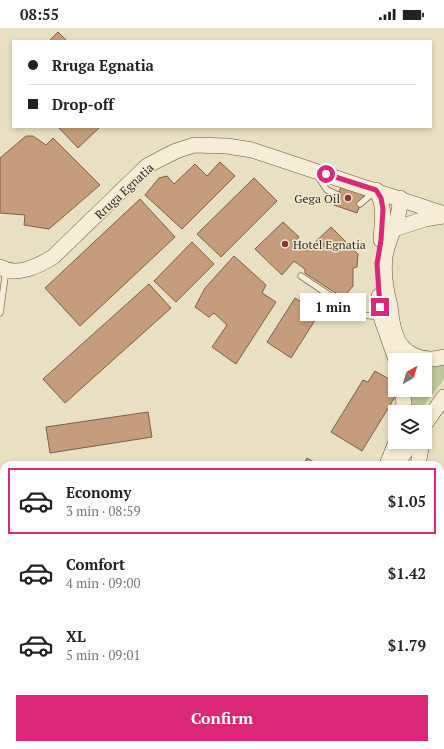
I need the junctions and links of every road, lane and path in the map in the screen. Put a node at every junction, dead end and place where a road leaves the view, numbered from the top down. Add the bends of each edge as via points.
1 (314, 170) junction
2 (376, 190) junction
3 (338, 195) dead end
4 (400, 198) junction
5 (360, 204) dead end
6 (444, 215) edge
7 (394, 229) junction
8 (381, 240) junction
9 (3, 269) edge
10 (301, 276) dead end
11 (0, 313) edge
12 (381, 317) junction
13 (394, 353) edge
14 (444, 357) edge
15 (440, 402) edge
16 (432, 414) edge
17 (432, 420) edge
18 (393, 449) edge
19 (407, 449) edge
20 (421, 449) edge
21 (389, 461) edge
22 (399, 461) edge
23 (419, 461) edge

1 - 2 main road, Rruga Egnatia
1 - 3 lane via 326,190
1 - 9 main road, Rruga Egnatia via 252,150 194,145 147,166 53,257 23,270
2 - 4 main road, Rruga Egnatia
2 - 5 lane
2 - 8 main road via 383,209
4 - 6 main road, Rruga Egnatia
4 - 7 main road via 401,209
4 - 8 main road
6 - 7 main road via 425,218
7 - 14 main road via 387,246 384,266 395,334 399,343 412,355 430,360
8 - 12 main road via 377,264
9 - 11 lane
10 - 12 lane via 362,315
12 - 13 main road
15 - 16 main road
15 - 17 main road
18 - 21 main road
19 - 22 main road
20 - 23 main road

